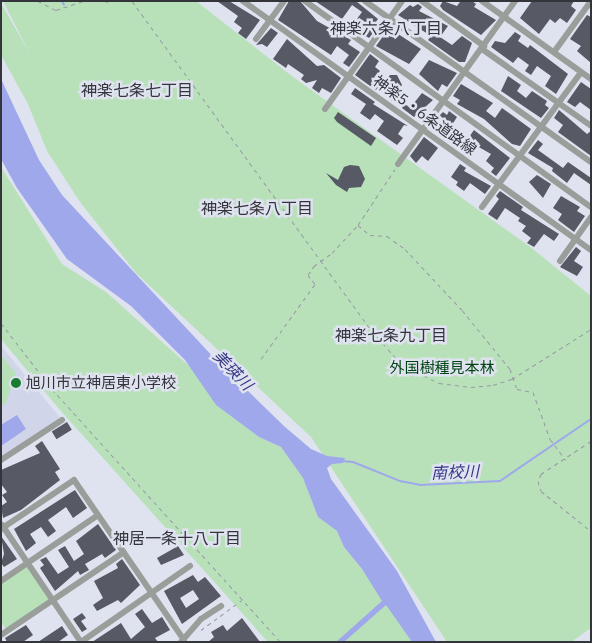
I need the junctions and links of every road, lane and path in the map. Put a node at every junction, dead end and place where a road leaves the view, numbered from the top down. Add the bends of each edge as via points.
1 (38, 1) edge
2 (83, 1) edge
3 (132, 1) edge
4 (243, 1) edge
5 (284, 1) edge
6 (305, 1) edge
7 (365, 1) edge
8 (402, 1) edge
9 (422, 1) edge
10 (482, 1) edge
11 (516, 1) edge
12 (590, 5) edge
13 (504, 17) junction
14 (390, 18) junction
15 (270, 20) junction
16 (256, 39) dead end
17 (369, 47) junction
18 (483, 47) junction
19 (554, 52) junction
20 (465, 72) junction
21 (581, 72) junction
22 (349, 76) junction
23 (591, 79) edge
24 (444, 101) junction
25 (558, 104) junction
26 (324, 109) dead end
27 (541, 126) junction
28 (591, 126) edge
29 (424, 129) junction
30 (520, 156) junction
31 (591, 162) edge
32 (398, 164) joint
33 (499, 184) junction
34 (482, 207) dead end
35 (591, 207) edge
36 (591, 217) edge
37 (358, 225) junction
38 (575, 239) junction
39 (591, 250) edge
40 (321, 260) junction
41 (560, 261) dead end
42 (1, 323) edge
43 (591, 329) edge
44 (261, 359) dead end
45 (512, 378) junction
46 (62, 420) dead end
47 (591, 441) edge
48 (1, 460) edge
49 (566, 460) junction
50 (98, 515) junction
51 (2, 527) edge
52 (591, 531) edge
53 (124, 552) junction
54 (28, 564) junction
55 (190, 566) dead end
56 (1, 581) edge
57 (151, 592) junction
58 (243, 600) junction
59 (53, 601) junction
60 (220, 606) dead end
61 (192, 633) junction
62 (1, 635) edge
63 (182, 641) edge
64 (81, 642) edge
65 (281, 642) edge

1 - 2 path via 56,10
3 - 40 path
4 - 15 street, 神楽5・6条道路線
5 - 15 street
6 - 17 street
7 - 14 street
8 - 14 street
9 - 18 street
10 - 13 street
11 - 13 street
12 - 19 street
13 - 18 street
13 - 19 street
14 - 17 street
14 - 20 street
15 - 16 street
15 - 22 street, 神楽5・6条道路線
17 - 22 street
17 - 24 street
18 - 20 street
18 - 25 street
19 - 21 street
20 - 24 street
20 - 27 street
21 - 23 street
21 - 25 street
22 - 26 street
22 - 29 street, 神楽5・6条道路線
24 - 29 street
24 - 30 street
25 - 27 street
25 - 28 street
27 - 30 street
27 - 31 street
29 - 32 street
29 - 33 street, 神楽5・6条道路線
30 - 33 street
30 - 35 street
32 - 37 path
33 - 34 street
33 - 38 street, 神楽5・6条道路線
36 - 38 street
37 - 40 path
37 - 45 path via 370,235 387,236 405,249 462,310 510,369
38 - 39 street, 神楽5・6条道路線
38 - 41 street
40 - 44 path via 308,275 315,284
40 - 45 path via 388,352 402,365 422,377 458,386 482,386
42 - 58 path via 52,389
43 - 45 path
45 - 49 path via 517,389 533,392 550,439
46 - 48 street
47 - 49 path
49 - 52 path via 541,474 538,486
50 - 51 street via 74,480
50 - 53 street
50 - 54 street
51 - 54 street
53 - 57 street
53 - 59 street
54 - 56 street
54 - 59 street
55 - 57 street
57 - 63 street
57 - 64 street
58 - 61 path
58 - 65 path
59 - 62 street
59 - 64 street
60 - 61 street via 202,619
61 - 63 street

